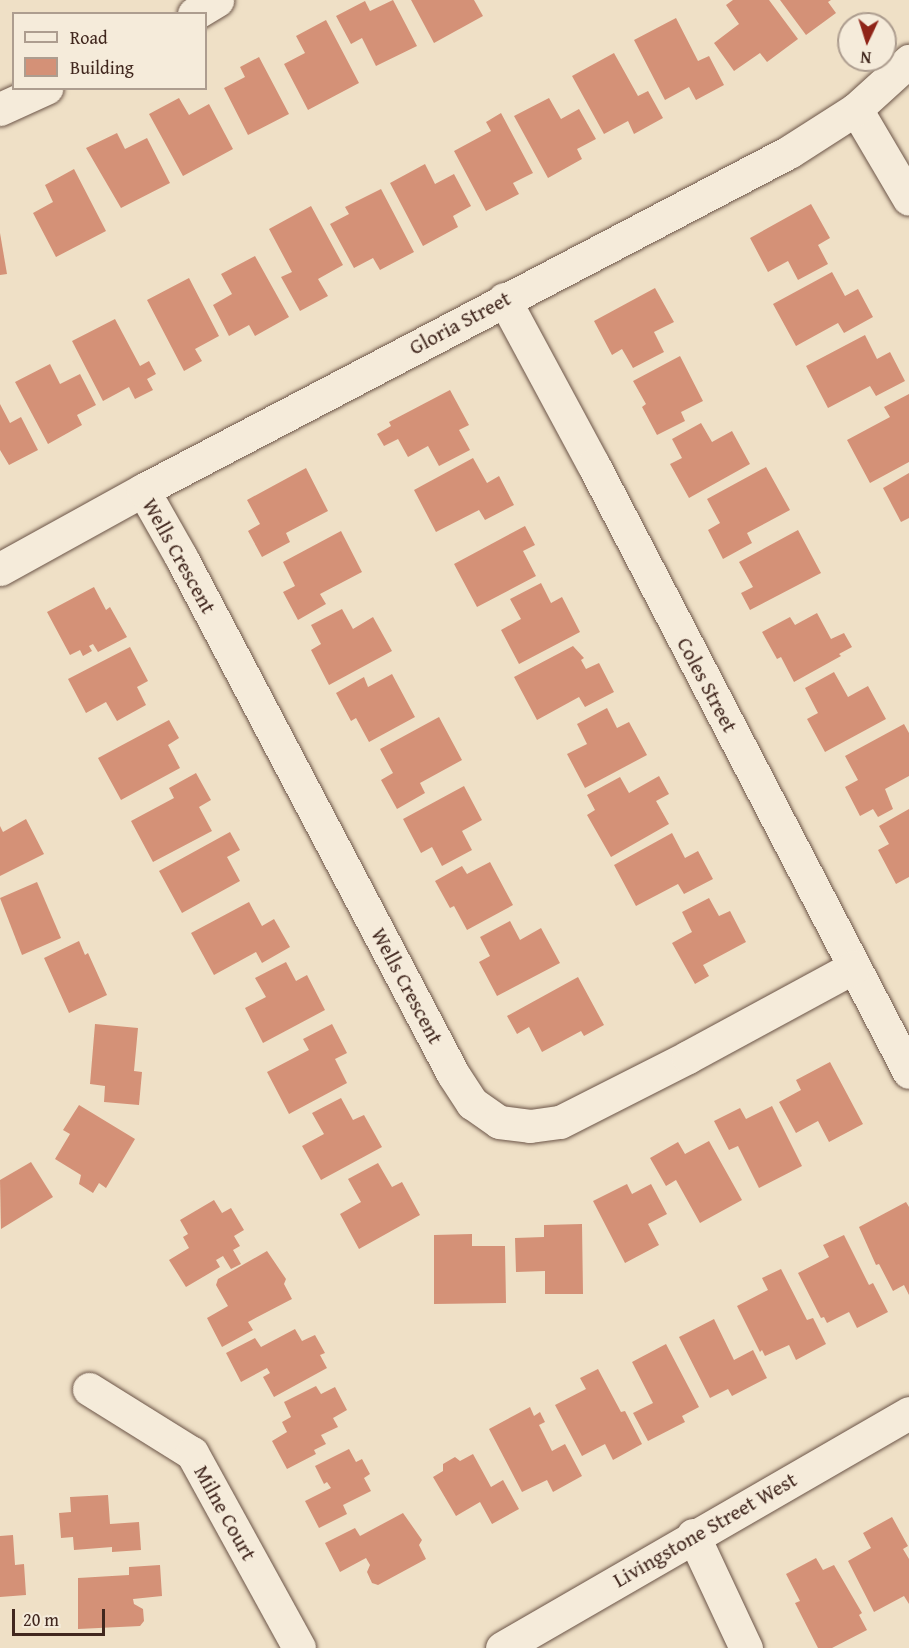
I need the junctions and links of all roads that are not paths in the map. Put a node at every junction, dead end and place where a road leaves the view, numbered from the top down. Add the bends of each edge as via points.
1 (218, 0) edge
2 (197, 12) edge
3 (909, 61) edge
4 (42, 90) edge
5 (0, 109) edge
6 (856, 109) junction
7 (909, 199) edge
8 (504, 299) junction
9 (143, 490) junction
10 (0, 569) edge
11 (854, 967) junction
12 (909, 1072) edge
13 (90, 1389) dead end
14 (909, 1413) edge
15 (693, 1535) junction
16 (299, 1648) edge
17 (502, 1648) edge
18 (746, 1648) edge

1 - 2 street
3 - 6 street, Gloria Street
4 - 5 street
6 - 7 street
6 - 8 street, Gloria Street via 789,152 708,196
8 - 9 street, Gloria Street
8 - 11 street, Coles Street
9 - 10 street, Gloria Street
9 - 11 street, Wells Crescent via 453,1074 472,1103 499,1122 530,1126 560,1122 688,1058
11 - 12 street, Coles Street
13 - 16 street, Milne Court via 192,1453
14 - 15 street, Livingstone Street West
15 - 17 street, Livingstone Street West
15 - 18 street

